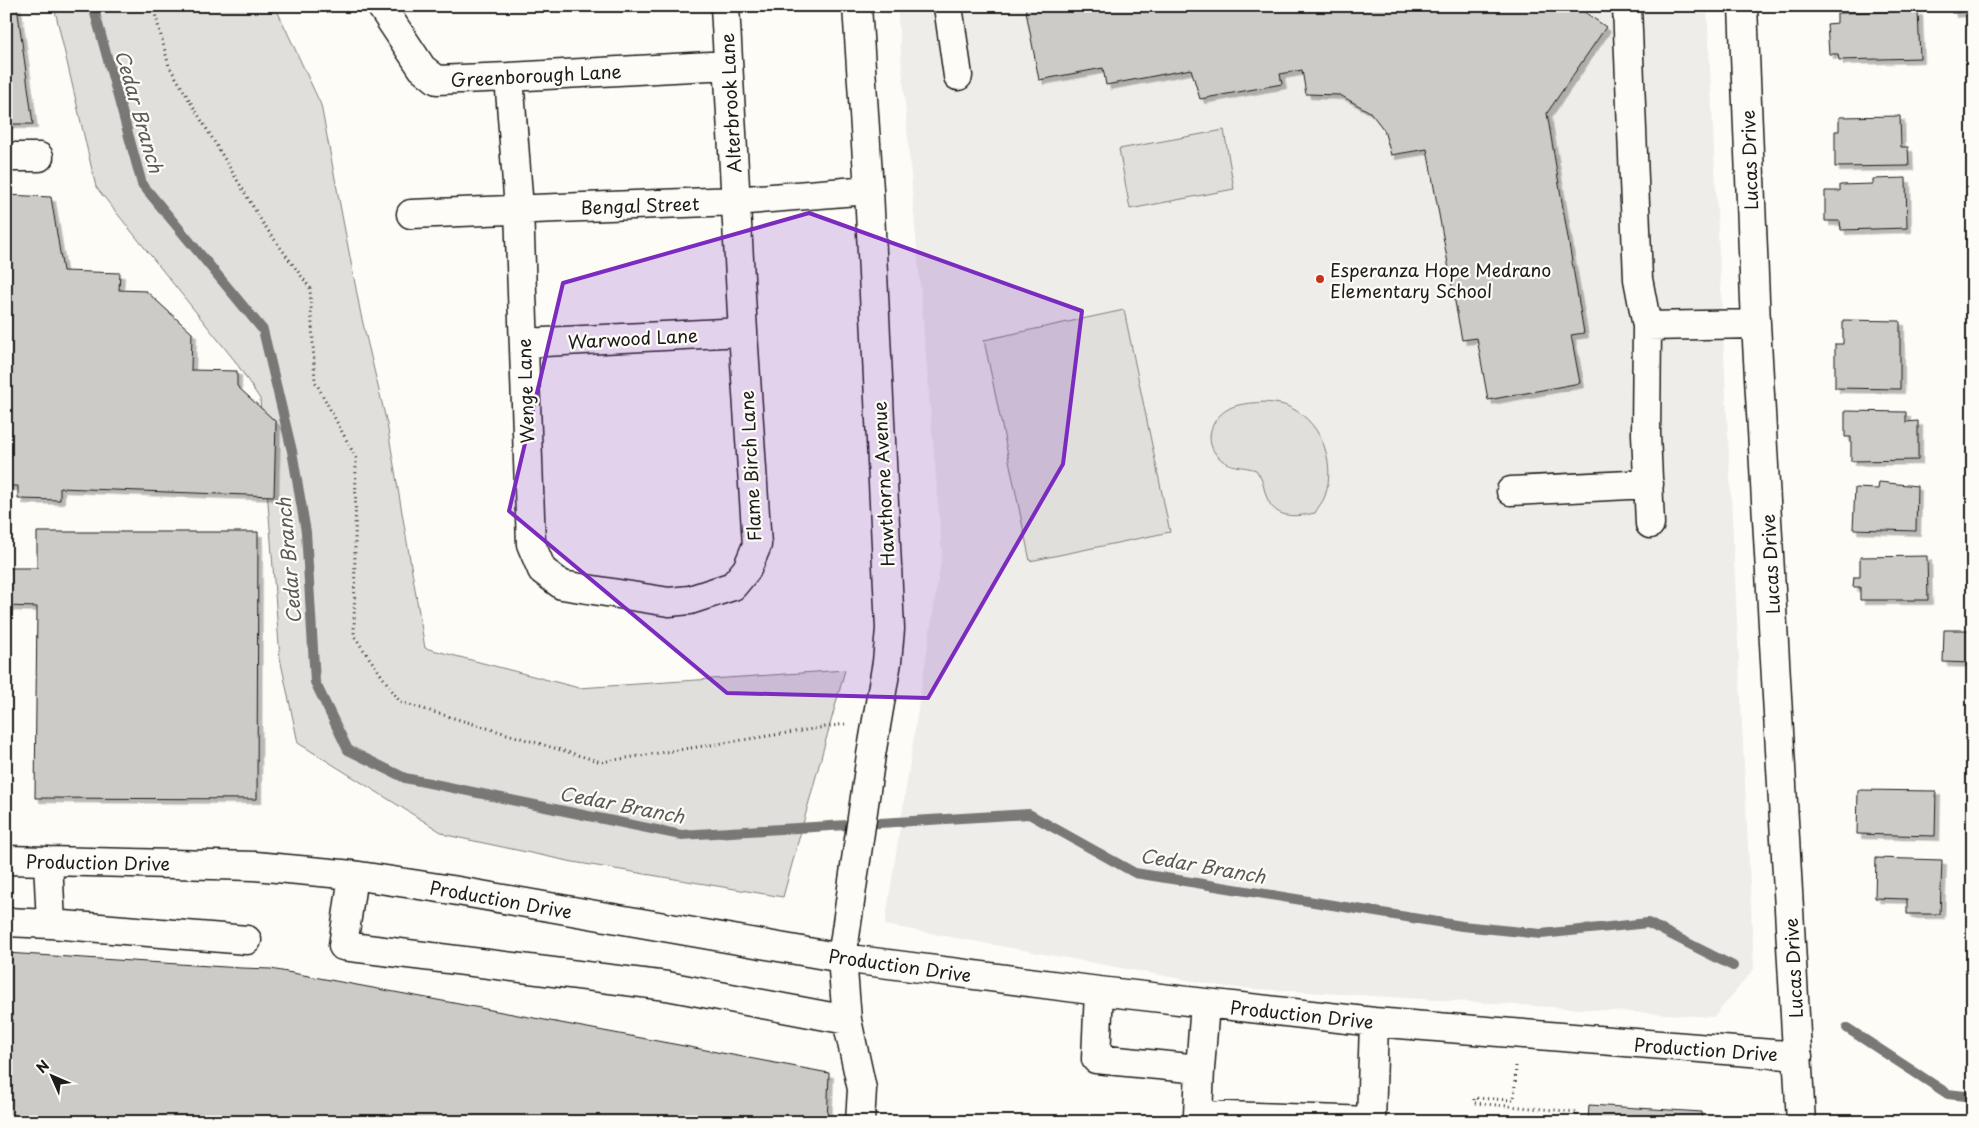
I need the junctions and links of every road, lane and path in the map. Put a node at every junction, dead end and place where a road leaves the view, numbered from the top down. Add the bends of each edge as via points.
1 (153, 6) edge
2 (381, 6) edge
3 (725, 6) edge
4 (861, 6) edge
5 (948, 6) edge
6 (1626, 6) edge
7 (1743, 6) edge
8 (728, 64) junction
9 (958, 76) dead end
10 (509, 77) junction
11 (6, 157) edge
12 (39, 157) dead end
13 (868, 190) junction
14 (736, 201) junction
15 (520, 210) junction
16 (411, 214) dead end
17 (1756, 324) junction
18 (1647, 326) junction
19 (743, 332) junction
20 (524, 343) junction
21 (1649, 484) junction
22 (1511, 491) dead end
23 (1650, 524) dead end
24 (542, 570) joint
25 (878, 719) junction
26 (6, 860) edge
27 (48, 861) junction
28 (353, 874) junction
29 (6, 922) edge
30 (51, 924) junction
31 (247, 940) dead end
32 (842, 958) junction
33 (1099, 991) junction
34 (1205, 1004) junction
35 (847, 1020) junction
36 (1374, 1022) junction
37 (1798, 1056) junction
38 (1516, 1066) dead end
39 (1200, 1068) junction
40 (860, 1122) edge
41 (1371, 1122) edge
42 (1576, 1122) edge
43 (1801, 1122) edge

1 - 25 path via 169,66 264,225 310,288 315,381 356,458 354,636 400,702 601,762
2 - 10 street, Greenborough Lane via 422,68 437,80
3 - 8 street, Alterbrook Lane
4 - 13 street, Hawthorne Avenue
5 - 9 street
6 - 18 street via 1638,279
7 - 17 street, Lucas Drive
8 - 10 street, Greenborough Lane
8 - 14 street, Alterbrook Lane
10 - 15 street, Wenge Lane
11 - 12 street
13 - 14 street, Bengal Street
13 - 25 street, Hawthorne Avenue via 890,629
14 - 15 street, Bengal Street
14 - 19 street, Flame Birch Lane
15 - 16 street, Bengal Street
15 - 20 street, Wenge Lane
17 - 18 street
17 - 37 street, Lucas Drive
18 - 21 street
19 - 20 street, Warwood Lane
19 - 24 street, Flame Birch Lane via 757,545 747,570 733,586 690,600 670,602 562,585
20 - 24 street, Wenge Lane via 531,544
21 - 22 street
21 - 23 street
25 - 32 street, Hawthorne Avenue
26 - 27 street, Production Drive
27 - 28 street, Production Drive via 255,866
27 - 30 street
28 - 32 street, Production Drive
28 - 35 street via 343,946 666,986
29 - 30 street
30 - 31 street
32 - 33 street, Production Drive
32 - 35 street, Hawthorne Avenue
33 - 34 street, Production Drive
33 - 39 street via 1096,1059
34 - 36 street, Production Drive
34 - 39 street
35 - 40 street, Hawthorne Avenue via 862,1089
36 - 37 street, Production Drive
36 - 41 street
37 - 43 street, Lucas Drive
38 - 42 path via 1514,1100 1474,1098 1474,1103 1577,1112
39 - 41 street via 1198,1115

